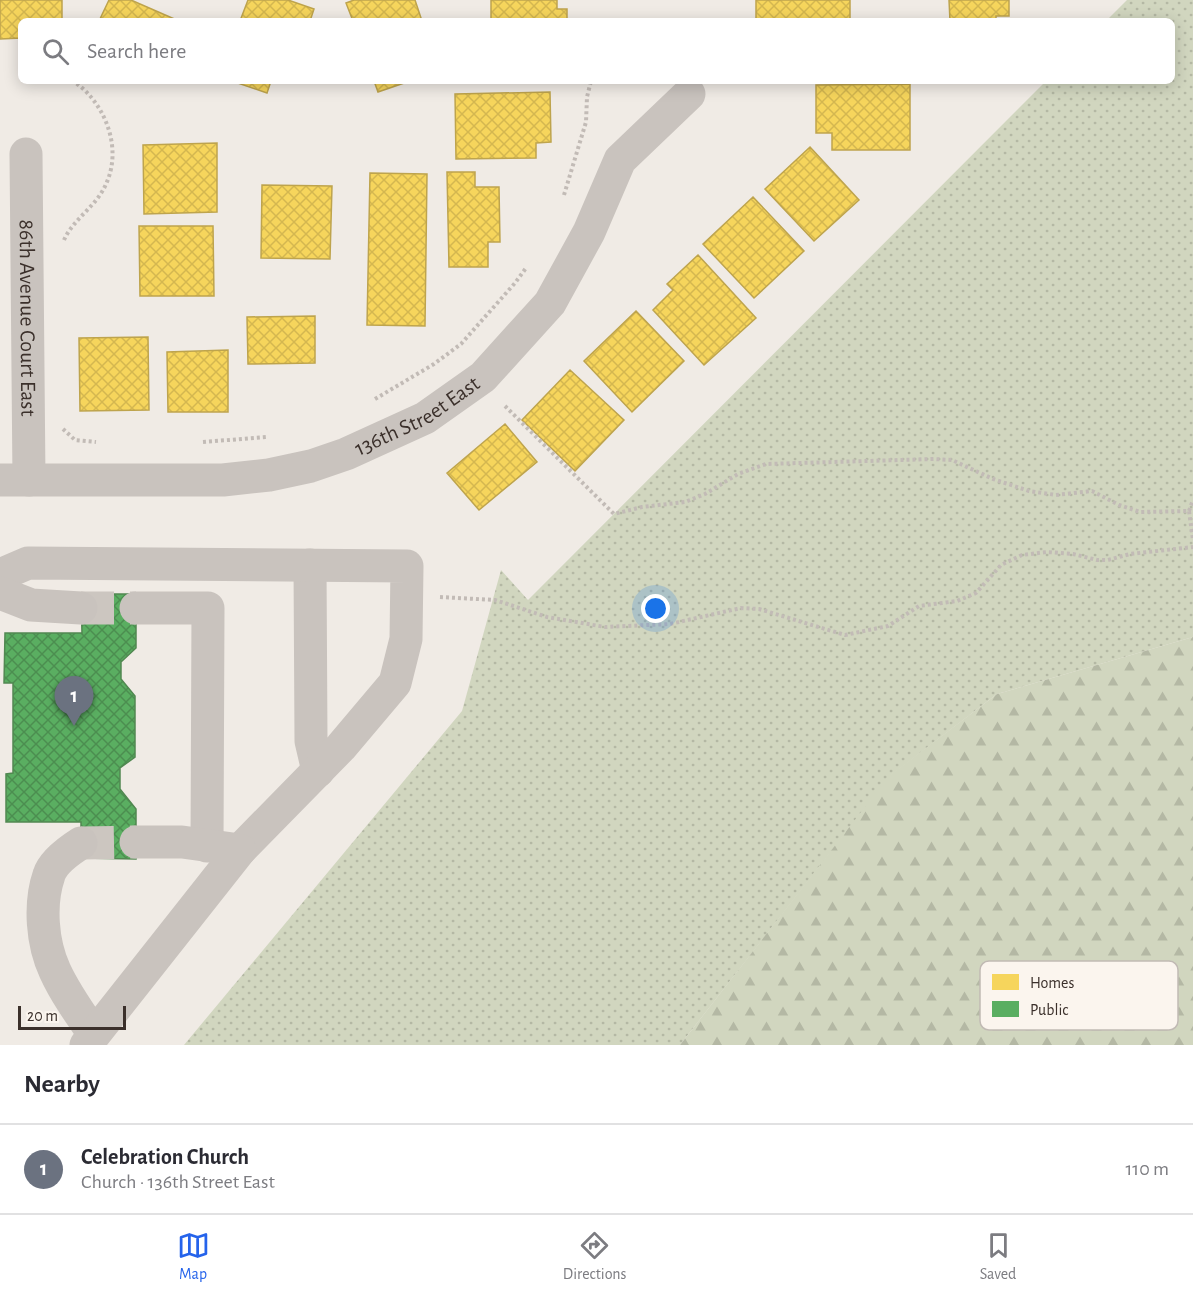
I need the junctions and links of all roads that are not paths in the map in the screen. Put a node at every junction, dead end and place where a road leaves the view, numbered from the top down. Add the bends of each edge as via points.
1 (688, 94) dead end
2 (26, 154) dead end
3 (15, 480) edge
4 (208, 564) junction
5 (310, 565) junction
6 (0, 575) edge
7 (0, 593) edge
8 (81, 608) tunnel mouth
9 (136, 608) tunnel mouth
10 (208, 608) junction
11 (318, 771) junction
12 (136, 842) tunnel mouth
13 (81, 843) tunnel mouth
14 (207, 846) junction
15 (240, 850) junction
16 (90, 1040) edge

1 - 3 street, 136th Street East via 620,160 589,232 550,303 480,379 425,418 346,454 269,475 223,480
2 - 3 street, 86th Avenue Court East
4 - 5 street
4 - 6 street via 28,563
4 - 10 street
5 - 11 street via 311,741
5 - 11 street via 406,566 406,639 395,683
7 - 8 street via 31,605
9 - 10 street
10 - 14 street
11 - 15 street
12 - 14 street
13 - 16 street via 69,850 49,873 43,904 45,938 54,970
14 - 15 street
15 - 16 street

